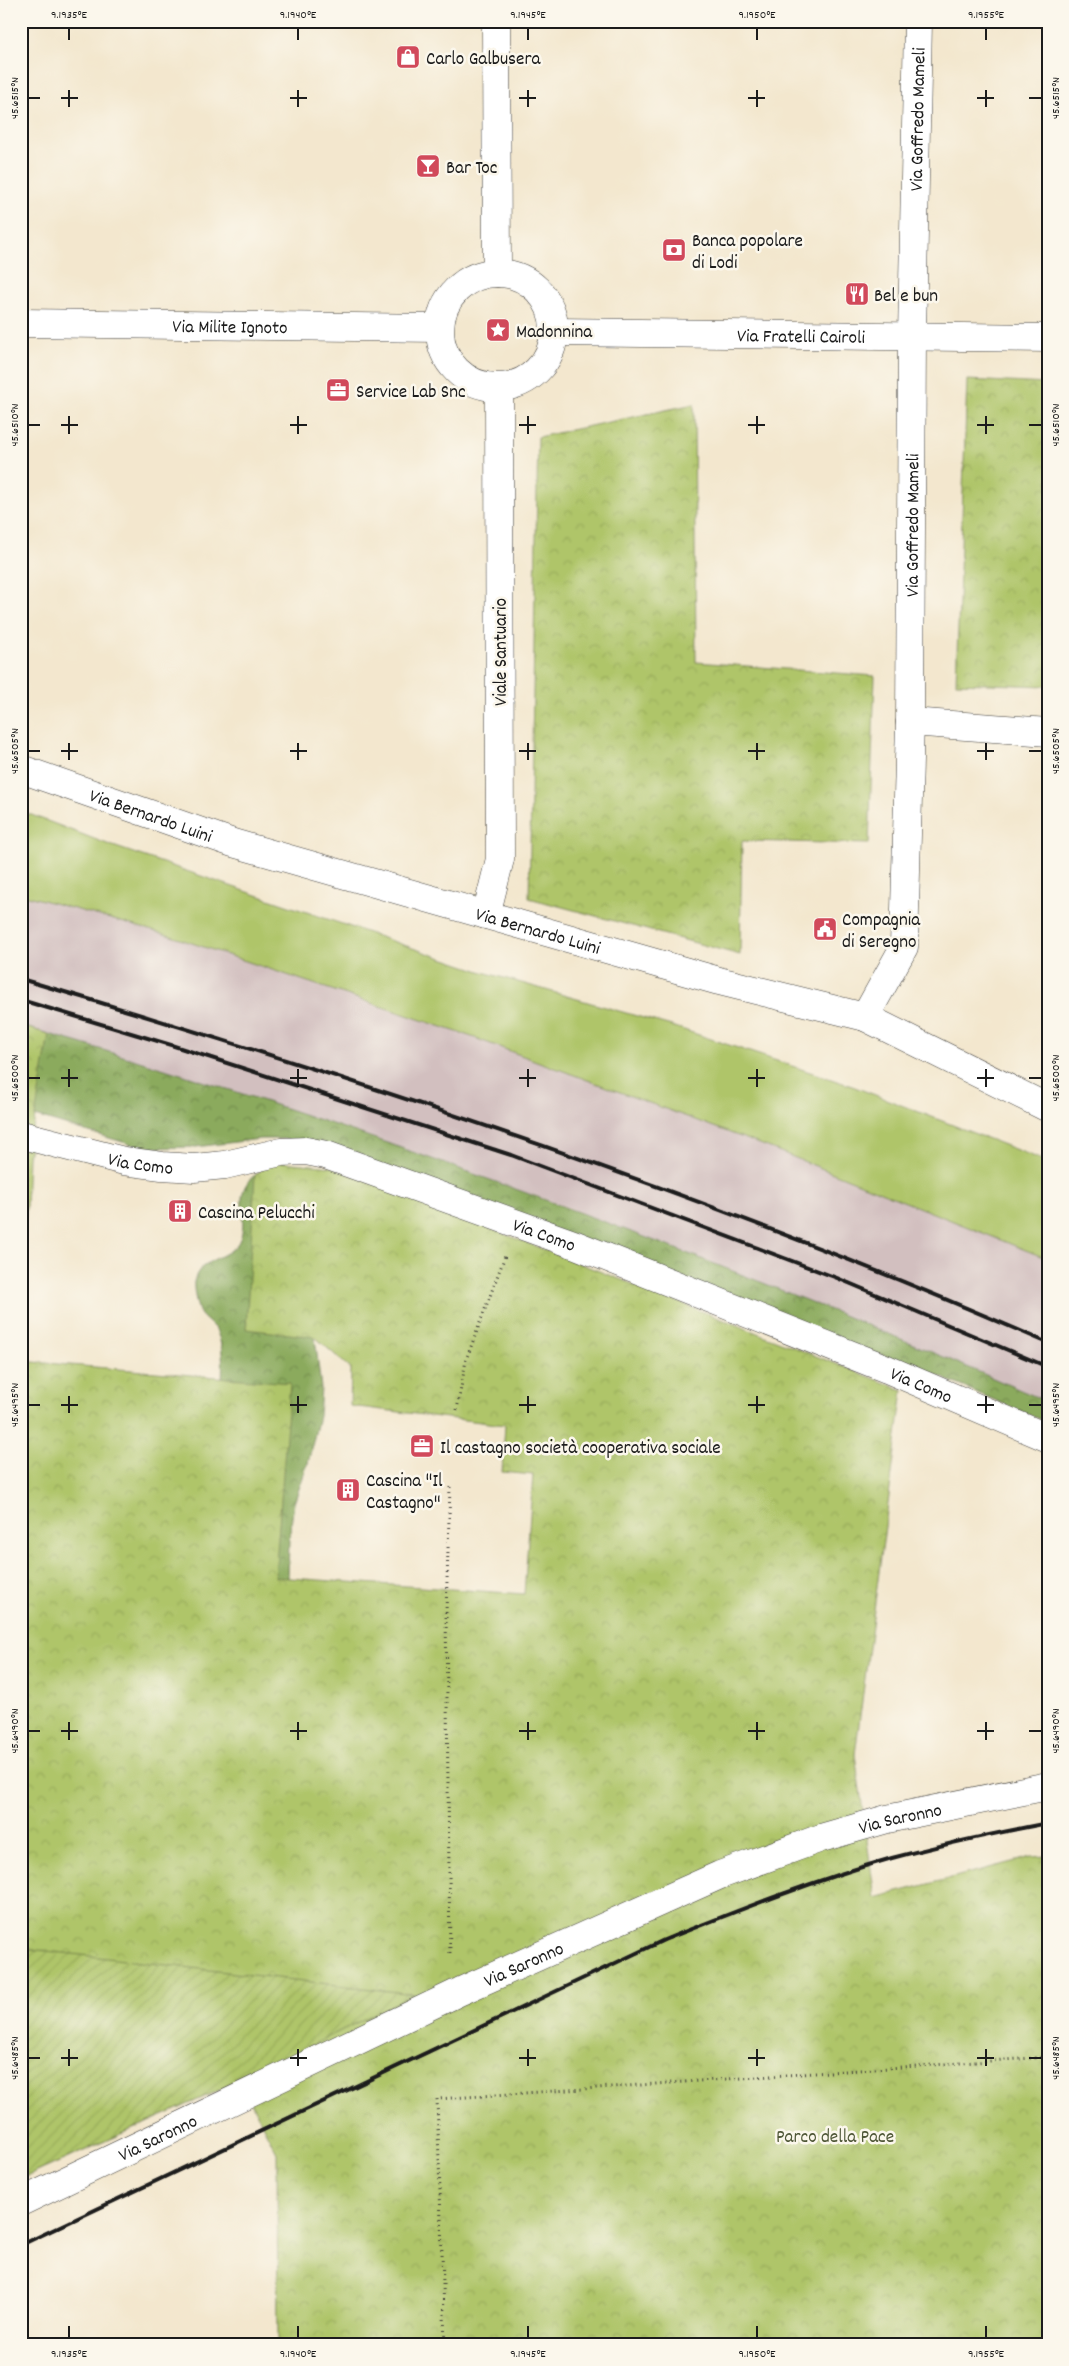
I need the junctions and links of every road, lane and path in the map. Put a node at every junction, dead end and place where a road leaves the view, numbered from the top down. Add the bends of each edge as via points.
1 (496, 21) edge
2 (918, 21) edge
3 (497, 273) junction
4 (21, 322) edge
5 (439, 328) junction
6 (554, 332) junction
7 (912, 337) junction
8 (1048, 338) edge
9 (499, 388) junction
10 (910, 722) junction
11 (1048, 732) edge
12 (21, 769) edge
13 (486, 915) junction
14 (865, 1017) junction
15 (1048, 1108) edge
16 (22, 1135) edge
17 (516, 1222) junction
18 (456, 1410) dead end
19 (1048, 1438) edge
20 (450, 1488) dead end
21 (1048, 1786) edge
22 (461, 1991) junction
23 (1048, 2057) edge
24 (21, 2202) edge
25 (445, 2345) edge

1 - 3 street
2 - 7 street, Via Goffredo Mameli
3 - 5 street via 482,275 460,286 445,305
3 - 6 street via 518,277 538,290 551,311
4 - 5 street, Via Milite Ignoto
5 - 9 street via 440,341 450,365 470,382
6 - 7 street, Via Fratelli Cairoli
6 - 9 street via 552,348 540,369 520,384
7 - 8 street, Via Fratelli Cairoli
7 - 10 street, Via Goffredo Mameli
9 - 13 street, Viale Santuario via 500,859
10 - 11 street
10 - 14 street, Via Goffredo Mameli via 904,947
12 - 13 street, Via Bernardo Luini via 233,843
13 - 14 street, Via Bernardo Luini via 787,999
14 - 15 street, Via Bernardo Luini
16 - 17 street, Via Como via 124,1161 194,1168 225,1166 281,1152 306,1151 344,1161
17 - 18 path via 466,1360
17 - 19 street, Via Como via 887,1369
20 - 22 path via 446,1558 449,1950
21 - 22 street, Via Saronno via 887,1819 786,1850
22 - 24 street, Via Saronno
23 - 25 path via 437,2099

